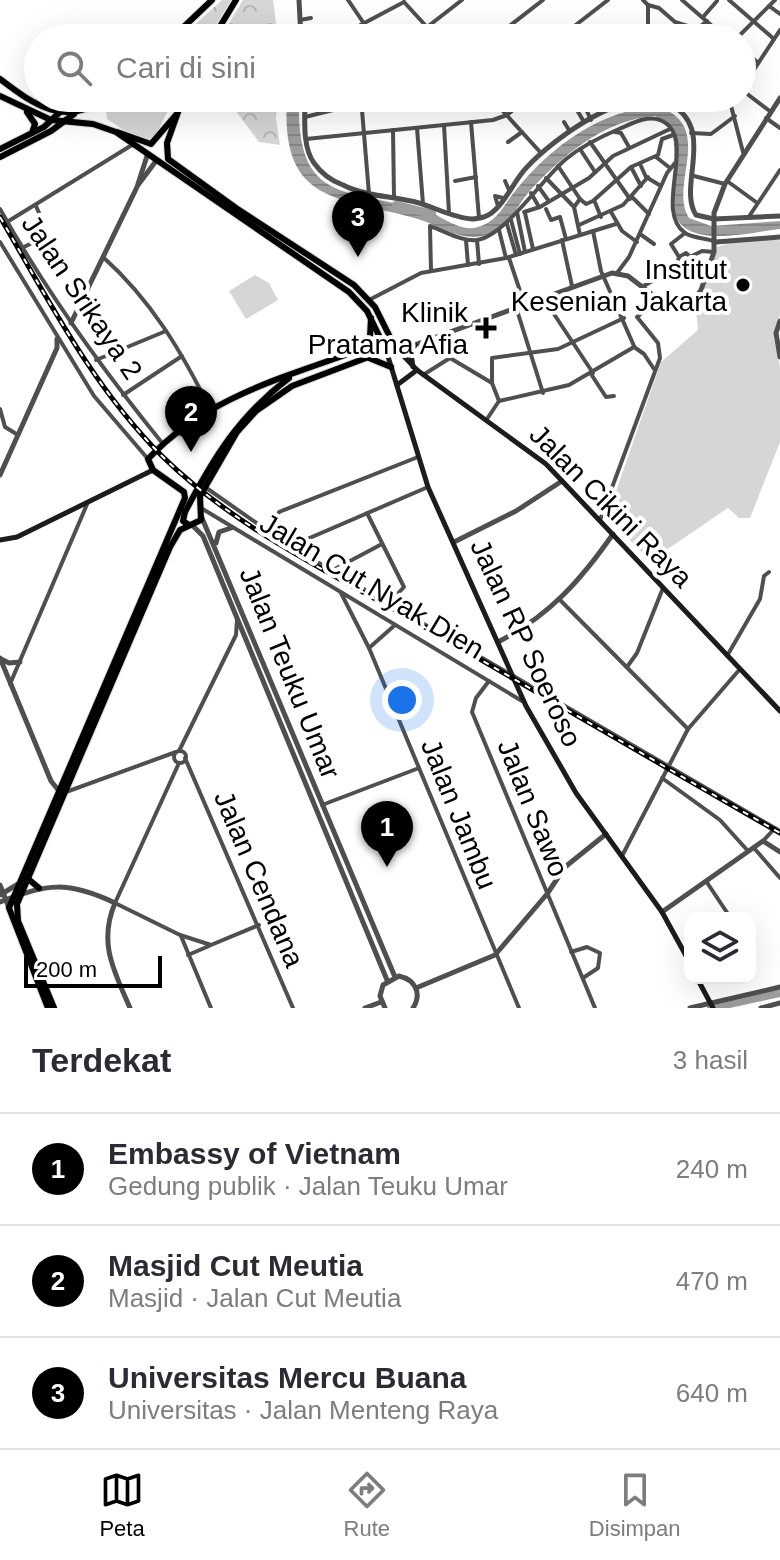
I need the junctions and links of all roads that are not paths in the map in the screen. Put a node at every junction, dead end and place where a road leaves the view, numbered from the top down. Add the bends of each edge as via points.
1 (212, 0) edge
2 (236, 0) edge
3 (299, 0) edge
4 (348, 0) edge
5 (462, 0) edge
6 (543, 0) edge
7 (608, 0) edge
8 (682, 0) edge
9 (729, 0) edge
10 (775, 0) edge
11 (403, 1) edge
12 (717, 1) edge
13 (647, 2) edge
14 (769, 6) junction
15 (780, 14) edge
16 (311, 18) dead end
17 (705, 19) junction
18 (300, 20) junction
19 (751, 22) junction
20 (187, 24) edge
21 (221, 24) edge
22 (300, 24) edge
23 (364, 24) edge
24 (367, 24) edge
25 (420, 24) edge
26 (431, 24) edge
27 (512, 24) edge
28 (577, 24) edge
29 (648, 24) edge
30 (681, 24) edge
31 (701, 24) edge
32 (711, 24) edge
33 (754, 24) edge
34 (756, 26) edge
35 (780, 30) edge
36 (774, 39) junction
37 (757, 62) edge
38 (0, 79) edge
39 (0, 96) edge
40 (24, 97) edge
41 (780, 98) edge
42 (756, 103) edge
43 (24, 110) edge
44 (27, 112) joint
45 (60, 112) joint
46 (85, 112) edge
47 (177, 112) edge
48 (305, 112) edge
49 (322, 112) edge
50 (363, 112) edge
51 (504, 112) edge
52 (511, 112) edge
53 (581, 112) edge
54 (585, 112) edge
55 (606, 112) edge
56 (677, 112) edge
57 (734, 112) edge
58 (74, 114) junction
59 (176, 115) junction
60 (507, 115) junction
61 (768, 115) junction
62 (735, 116) junction
63 (305, 117) junction
64 (51, 120) junction
65 (588, 121) junction
66 (471, 122) junction
67 (564, 122) dead end
68 (62, 123) junction
69 (444, 125) junction
70 (417, 128) junction
71 (780, 128) edge
72 (670, 129) junction
73 (393, 130) junction
74 (569, 130) junction
75 (615, 131) junction
76 (116, 132) junction
77 (522, 132) junction
78 (32, 133) junction
79 (365, 133) junction
80 (691, 133) junction
81 (673, 135) junction
82 (306, 139) junction
83 (508, 142) dead end
84 (590, 142) junction
85 (132, 145) junction
86 (632, 147) junction
87 (0, 149) edge
88 (580, 149) junction
89 (743, 152) junction
90 (541, 153) junction
91 (147, 156) junction
92 (0, 157) edge
93 (656, 157) junction
94 (156, 161) junction
95 (604, 162) junction
96 (676, 163) junction
97 (640, 164) junction
98 (558, 166) junction
99 (631, 167) junction
100 (670, 168) junction
101 (780, 170) edge
102 (595, 172) junction
103 (694, 176) junction
104 (476, 177) junction
105 (648, 177) junction
106 (546, 178) junction
107 (615, 180) junction
108 (455, 181) dead end
109 (505, 181) dead end
110 (726, 183) junction
111 (138, 185) junction
112 (538, 186) junction
113 (572, 186) junction
114 (641, 186) junction
115 (661, 186) junction
116 (509, 190) junction
117 (531, 193) junction
118 (369, 194) junction
119 (563, 194) junction
120 (394, 197) junction
121 (631, 198) junction
122 (580, 199) junction
123 (548, 200) junction
124 (594, 200) junction
125 (756, 202) junction
126 (423, 204) junction
127 (521, 205) junction
128 (36, 206) junction
129 (539, 207) junction
130 (574, 207) junction
131 (0, 209) edge
132 (546, 209) dead end
133 (517, 212) junction
134 (524, 212) junction
135 (611, 212) junction
136 (449, 213) junction
137 (649, 214) junction
138 (780, 216) edge
139 (601, 217) junction
140 (479, 218) junction
141 (748, 218) junction
142 (42, 220) dead end
143 (714, 221) junction
144 (7, 222) junction
145 (509, 222) junction
146 (616, 224) junction
147 (579, 225) junction
148 (499, 230) junction
149 (593, 231) junction
150 (685, 233) junction
151 (640, 234) junction
152 (580, 235) junction
153 (46, 236) dead end
154 (780, 237) edge
155 (564, 239) junction
156 (466, 240) junction
157 (477, 240) junction
158 (716, 240) junction
159 (0, 242) edge
160 (637, 242) junction
161 (654, 244) dead end
162 (22, 248) junction
163 (533, 249) junction
164 (714, 252) junction
165 (520, 254) junction
166 (103, 257) junction
167 (679, 257) junction
168 (508, 258) junction
169 (479, 264) junction
170 (468, 265) junction
171 (431, 271) junction
172 (617, 273) junction
173 (604, 276) junction
174 (572, 284) junction
175 (642, 287) junction
176 (543, 296) junction
177 (658, 299) junction
178 (369, 300) junction
179 (524, 303) junction
180 (516, 306) junction
181 (637, 317) junction
182 (371, 318) junction
183 (624, 318) junction
184 (780, 321) edge
185 (71, 323) junction
186 (627, 324) junction
187 (166, 331) junction
188 (571, 343) junction
189 (59, 345) junction
190 (415, 345) junction
191 (634, 347) junction
192 (362, 349) junction
193 (396, 349) junction
194 (386, 350) junction
195 (529, 354) junction
196 (182, 356) junction
197 (780, 357) edge
198 (366, 358) junction
199 (96, 360) junction
200 (391, 367) junction
201 (415, 369) junction
202 (654, 369) junction
203 (592, 373) junction
204 (295, 374) junction
205 (423, 375) junction
206 (492, 383) junction
207 (397, 385) junction
208 (543, 393) junction
209 (123, 395) junction
210 (614, 396) dead end
211 (499, 401) junction
212 (0, 409) edge
213 (210, 409) junction
214 (487, 419) junction
215 (3, 426) edge
216 (18, 435) junction
217 (163, 444) junction
218 (418, 457) junction
219 (148, 459) junction
220 (153, 470) junction
221 (0, 475) edge
222 (135, 476) junction
223 (562, 481) junction
224 (205, 487) junction
225 (428, 487) junction
226 (88, 502) junction
227 (198, 506) junction
228 (67, 512) junction
229 (367, 513) junction
230 (202, 517) junction
231 (600, 520) junction
232 (79, 523) junction
233 (191, 525) junction
234 (231, 528) junction
235 (613, 534) junction
236 (0, 540) edge
237 (454, 542) junction
238 (382, 544) junction
239 (290, 546) junction
240 (216, 548) junction
241 (333, 570) junction
242 (769, 572) dead end
243 (663, 588) junction
244 (148, 590) junction
245 (341, 593) junction
246 (560, 600) junction
247 (389, 603) junction
248 (237, 618) junction
249 (395, 625) junction
250 (254, 639) junction
251 (231, 642) junction
252 (246, 642) junction
253 (498, 642) junction
254 (369, 648) junction
255 (727, 656) junction
256 (0, 658) edge
257 (20, 662) junction
258 (627, 667) junction
259 (740, 669) junction
260 (515, 677) junction
261 (489, 681) junction
262 (10, 684) junction
263 (525, 703) junction
264 (780, 711) edge
265 (286, 716) junction
266 (278, 720) junction
267 (688, 729) junction
268 (179, 757) junction
269 (668, 765) junction
270 (419, 768) junction
271 (662, 778) junction
272 (61, 792) junction
273 (318, 795) junction
274 (310, 798) junction
275 (322, 805) junction
276 (777, 830) edge
277 (606, 834) junction
278 (763, 841) junction
279 (751, 850) junction
280 (780, 852) edge
281 (622, 856) junction
282 (27, 878) junction
283 (780, 878) edge
284 (706, 881) junction
285 (355, 883) junction
286 (0, 886) edge
287 (347, 887) junction
288 (39, 888) junction
289 (547, 894) junction
290 (6, 899) edge
291 (115, 903) junction
292 (10, 910) junction
293 (662, 912) junction
294 (727, 912) edge
295 (259, 925) junction
296 (180, 935) junction
297 (211, 945) junction
298 (571, 952) junction
299 (684, 952) edge
300 (188, 955) junction
301 (495, 955) junction
302 (395, 977) junction
303 (582, 978) junction
304 (387, 980) junction
305 (700, 984) edge
306 (780, 987) edge
307 (416, 988) junction
308 (780, 1003) edge
309 (383, 1005) edge
310 (712, 1006) edge
311 (48, 1008) edge
312 (54, 1008) edge
313 (130, 1008) edge
314 (211, 1008) edge
315 (293, 1008) edge
316 (365, 1008) edge
317 (413, 1008) edge
318 (519, 1008) edge
319 (595, 1008) edge
320 (690, 1008) edge
321 (761, 1008) edge

1 - 20 main road
2 - 21 main road
3 - 18 street
4 - 23 street
5 - 26 street
6 - 27 street
7 - 28 street
8 - 17 street
9 - 19 street
10 - 14 street
11 - 24 street
11 - 25 street
12 - 17 street
13 - 29 street
13 - 30 street
14 - 15 street
14 - 19 street
16 - 18 street
17 - 31 street
17 - 32 street
18 - 22 street
19 - 33 street
34 - 36 street
35 - 36 street
36 - 37 street
38 - 40 main road
39 - 43 main road
41 - 61 street
42 - 61 street
44 - 64 main road
44 - 78 main road via 35,124
45 - 58 main road
45 - 64 main road
46 - 58 main road
47 - 59 main road
48 - 63 street
49 - 63 street
50 - 79 street
51 - 60 street
52 - 60 street
53 - 65 street
54 - 65 street
55 - 65 street
56 - 80 street
57 - 62 street
58 - 68 main road
59 - 76 main road via 151,144
59 - 178 main road, Jalan Cikini Raya via 165,147 173,164
60 - 66 street
60 - 77 street
61 - 71 street
61 - 89 street
62 - 80 street via 711,134
62 - 89 street
63 - 82 street
64 - 68 main road
64 - 78 main road
65 - 74 street
66 - 69 street
66 - 104 street
67 - 74 street
68 - 76 main road via 93,124
68 - 92 main road
69 - 70 street
69 - 136 street
70 - 73 street
70 - 126 street
72 - 75 street via 648,118
72 - 81 street
72 - 86 street
73 - 79 street
73 - 120 street
74 - 90 street
75 - 84 street
75 - 86 street
76 - 85 main road, Jalan RP Soeroso
77 - 83 street
77 - 90 street
78 - 87 main road
79 - 82 street
79 - 118 street
80 - 103 street
81 - 93 street via 662,139
81 - 96 street
82 - 118 street via 312,160 323,173
84 - 88 street
84 - 95 street
85 - 91 main road, Jalan RP Soeroso
85 - 128 street
86 - 95 street
88 - 98 street
88 - 102 street
89 - 110 street
90 - 116 street
91 - 94 main road, Jalan RP Soeroso
91 - 111 street
93 - 97 street
93 - 100 street
94 - 111 street
94 - 182 main road, Jalan RP Soeroso via 349,292
95 - 102 street
95 - 107 street
96 - 100 street
96 - 150 street via 673,212
97 - 99 street
97 - 105 street
98 - 106 street
98 - 113 street
99 - 107 street
99 - 114 street
100 - 115 street
101 - 125 street
102 - 113 street
103 - 110 street
103 - 143 street via 694,212
104 - 108 street
104 - 140 street
105 - 114 street
105 - 115 street
106 - 112 street
106 - 119 street
107 - 121 street
107 - 124 street
109 - 116 street
110 - 125 street
110 - 143 street
111 - 166 street
112 - 117 street
112 - 123 street
113 - 119 street
113 - 122 street
114 - 121 street
115 - 137 street
116 - 140 street via 498,206
117 - 127 street
117 - 129 street
118 - 120 street
119 - 123 street
119 - 130 street
120 - 126 street
121 - 135 street
121 - 137 street
122 - 124 street via 588,204
122 - 130 street
123 - 129 street
124 - 139 street
125 - 141 street
126 - 136 street
127 - 133 street
127 - 134 street
128 - 142 street
128 - 144 street
129 - 134 street
130 - 147 street
131 - 144 street, Jalan Srikaya 2
132 - 155 street via 551,220 560,217
133 - 145 street
133 - 165 street
134 - 163 street
135 - 139 street
135 - 146 street
136 - 140 street
137 - 151 street
138 - 141 street
139 - 147 street
141 - 143 street
143 - 158 street
144 - 162 street, Jalan Srikaya 2
145 - 148 street
145 - 165 street
146 - 149 street
146 - 160 street
147 - 152 street
148 - 157 street
148 - 168 street
149 - 152 street
149 - 173 street
150 - 158 street
150 - 167 street via 671,244
151 - 160 street
151 - 161 street
152 - 155 street
153 - 162 street
154 - 158 street
155 - 163 street
155 - 174 street
156 - 157 street
156 - 170 street
156 - 171 street via 430,226
157 - 169 street
158 - 164 street
159 - 189 street
160 - 172 street
162 - 185 street, Jalan Srikaya 2
163 - 165 street
164 - 167 street
164 - 177 street via 690,306
165 - 168 street
166 - 185 street
166 - 187 street via 146,299
167 - 175 street via 674,269
168 - 169 street
168 - 179 street
169 - 170 street
170 - 171 street
171 - 178 street
172 - 173 street
172 - 175 street
173 - 174 street
173 - 183 street
174 - 176 street
175 - 177 street
176 - 179 street
176 - 188 street
177 - 181 street
178 - 193 main road, Jalan Cikini Raya
179 - 180 street
180 - 190 street
180 - 195 street
181 - 186 street
181 - 202 street via 659,345
182 - 192 main road via 370,337
182 - 194 main road, Jalan RP Soeroso
183 - 186 street
183 - 188 street
184 - 197 street
185 - 199 street, Jalan Srikaya 2
186 - 191 street
187 - 196 street
187 - 199 street
188 - 195 street
188 - 203 street
189 - 216 street
189 - 219 street
190 - 193 street
190 - 201 main road
191 - 202 street
191 - 203 street
192 - 198 main road
192 - 204 main road
193 - 194 main road
193 - 201 main road, Jalan Cikini Raya
194 - 198 main road
194 - 200 main road, Jalan RP Soeroso
195 - 206 street via 492,358
195 - 208 street
196 - 209 street
196 - 213 street
198 - 200 main road
198 - 224 main road via 271,399 237,432
199 - 209 street, Jalan Srikaya 2
200 - 207 main road, Jalan RP Soeroso
201 - 205 main road, Jalan Cikini Raya
201 - 207 main road
202 - 231 street
203 - 208 street
203 - 210 street via 606,397
204 - 213 main road
204 - 233 main road via 252,407 229,435 185,512 183,521
205 - 206 street via 450,358
205 - 214 main road, Jalan Cikini Raya
206 - 211 street
207 - 218 main road, Jalan RP Soeroso
208 - 211 street
209 - 217 street, Jalan Srikaya 2
211 - 214 street
212 - 215 street
213 - 217 main road
214 - 223 main road, Jalan Cikini Raya
215 - 216 street
216 - 221 street
217 - 219 main road
218 - 225 main road, Jalan RP Soeroso
218 - 239 street via 279,512
219 - 220 main road
219 - 222 main road
220 - 222 main road
220 - 244 main road via 185,498
222 - 226 main road
223 - 231 main road, Jalan Cikini Raya
223 - 237 street
224 - 227 main road
224 - 239 street
225 - 229 street
225 - 237 main road, Jalan RP Soeroso
226 - 228 main road
226 - 232 street
227 - 230 main road
227 - 234 street, Jalan Cut Nyak Dien
228 - 232 street
228 - 236 main road
229 - 238 street
229 - 239 street
230 - 233 main road
230 - 240 street, Jalan Teuku Umar
231 - 235 main road, Jalan Cikini Raya
232 - 257 street
233 - 244 main road via 178,532
233 - 248 street, Jalan Teuku Umar via 203,536
234 - 240 street via 219,532
234 - 245 street, Jalan Cut Nyak Dien
235 - 243 main road, Jalan Cikini Raya
235 - 246 street
237 - 253 main road, Jalan RP Soeroso
238 - 241 street
238 - 247 street via 404,589
239 - 241 street
240 - 250 street, Jalan Teuku Umar
241 - 247 street
242 - 255 street via 760,599
243 - 255 main road, Jalan Cikini Raya
243 - 258 street
244 - 272 main road
245 - 249 street, Jalan Cut Nyak Dien
245 - 254 street, Jalan Jambu
246 - 253 street
246 - 258 street
247 - 260 street
248 - 251 street
248 - 252 street, Jalan Teuku Umar
249 - 254 street
249 - 261 street, Jalan Cut Nyak Dien
250 - 252 street
250 - 265 street, Jalan Teuku Umar
251 - 252 street
251 - 268 street
252 - 266 street, Jalan Teuku Umar
253 - 260 main road, Jalan RP Soeroso
254 - 270 street, Jalan Jambu
255 - 259 main road, Jalan Cikini Raya
256 - 257 street
256 - 262 street
257 - 262 street
258 - 267 street
259 - 264 main road, Jalan Cikini Raya
259 - 267 street
260 - 263 main road, Jalan RP Soeroso
260 - 269 street
261 - 263 street, Jalan Cut Nyak Dien
261 - 289 street, Jalan Sawo via 472,712
262 - 272 street via 51,781
263 - 277 main road, Jalan RP Soeroso
265 - 266 street
265 - 273 street, Jalan Teuku Umar
266 - 274 street, Jalan Teuku Umar
267 - 269 street
268 - 272 street via 164,754
268 - 291 street
268 - 295 street, Jalan Cendana
269 - 271 street
269 - 276 street
270 - 275 street
270 - 301 street, Jalan Jambu
271 - 279 street
271 - 281 street
272 - 282 main road
272 - 290 main road
273 - 274 street
273 - 275 street, Jalan Teuku Umar
274 - 287 street, Jalan Teuku Umar
275 - 285 street, Jalan Teuku Umar
276 - 278 street
277 - 281 main road, Jalan RP Soeroso
277 - 289 street via 573,858
278 - 279 street
278 - 280 street
279 - 283 street
279 - 284 street
281 - 293 main road, Jalan RP Soeroso
282 - 288 main road
282 - 290 main road
284 - 293 street
284 - 294 street
285 - 287 street
285 - 302 street, Jalan Teuku Umar
286 - 290 street
287 - 304 street, Jalan Teuku Umar
288 - 290 street
288 - 291 street via 85,889
289 - 298 street, Jalan Sawo
289 - 301 street
290 - 292 main road
290 - 292 main road
290 - 312 main road via 16,910
291 - 296 street
291 - 313 street via 106,946
292 - 311 main road
293 - 299 main road, Jalan RP Soeroso
295 - 297 street
295 - 315 street, Jalan Cendana
296 - 297 street
296 - 300 street
297 - 300 street
298 - 303 street, Jalan Sawo
298 - 303 street via 587,947 600,953 598,968
300 - 314 street
301 - 307 street
301 - 318 street, Jalan Jambu
302 - 304 street
302 - 307 street via 408,979
303 - 319 street, Jalan Sawo
304 - 309 street via 380,990
305 - 310 main road
306 - 310 street
307 - 317 street
308 - 321 street
309 - 316 street
310 - 320 street

